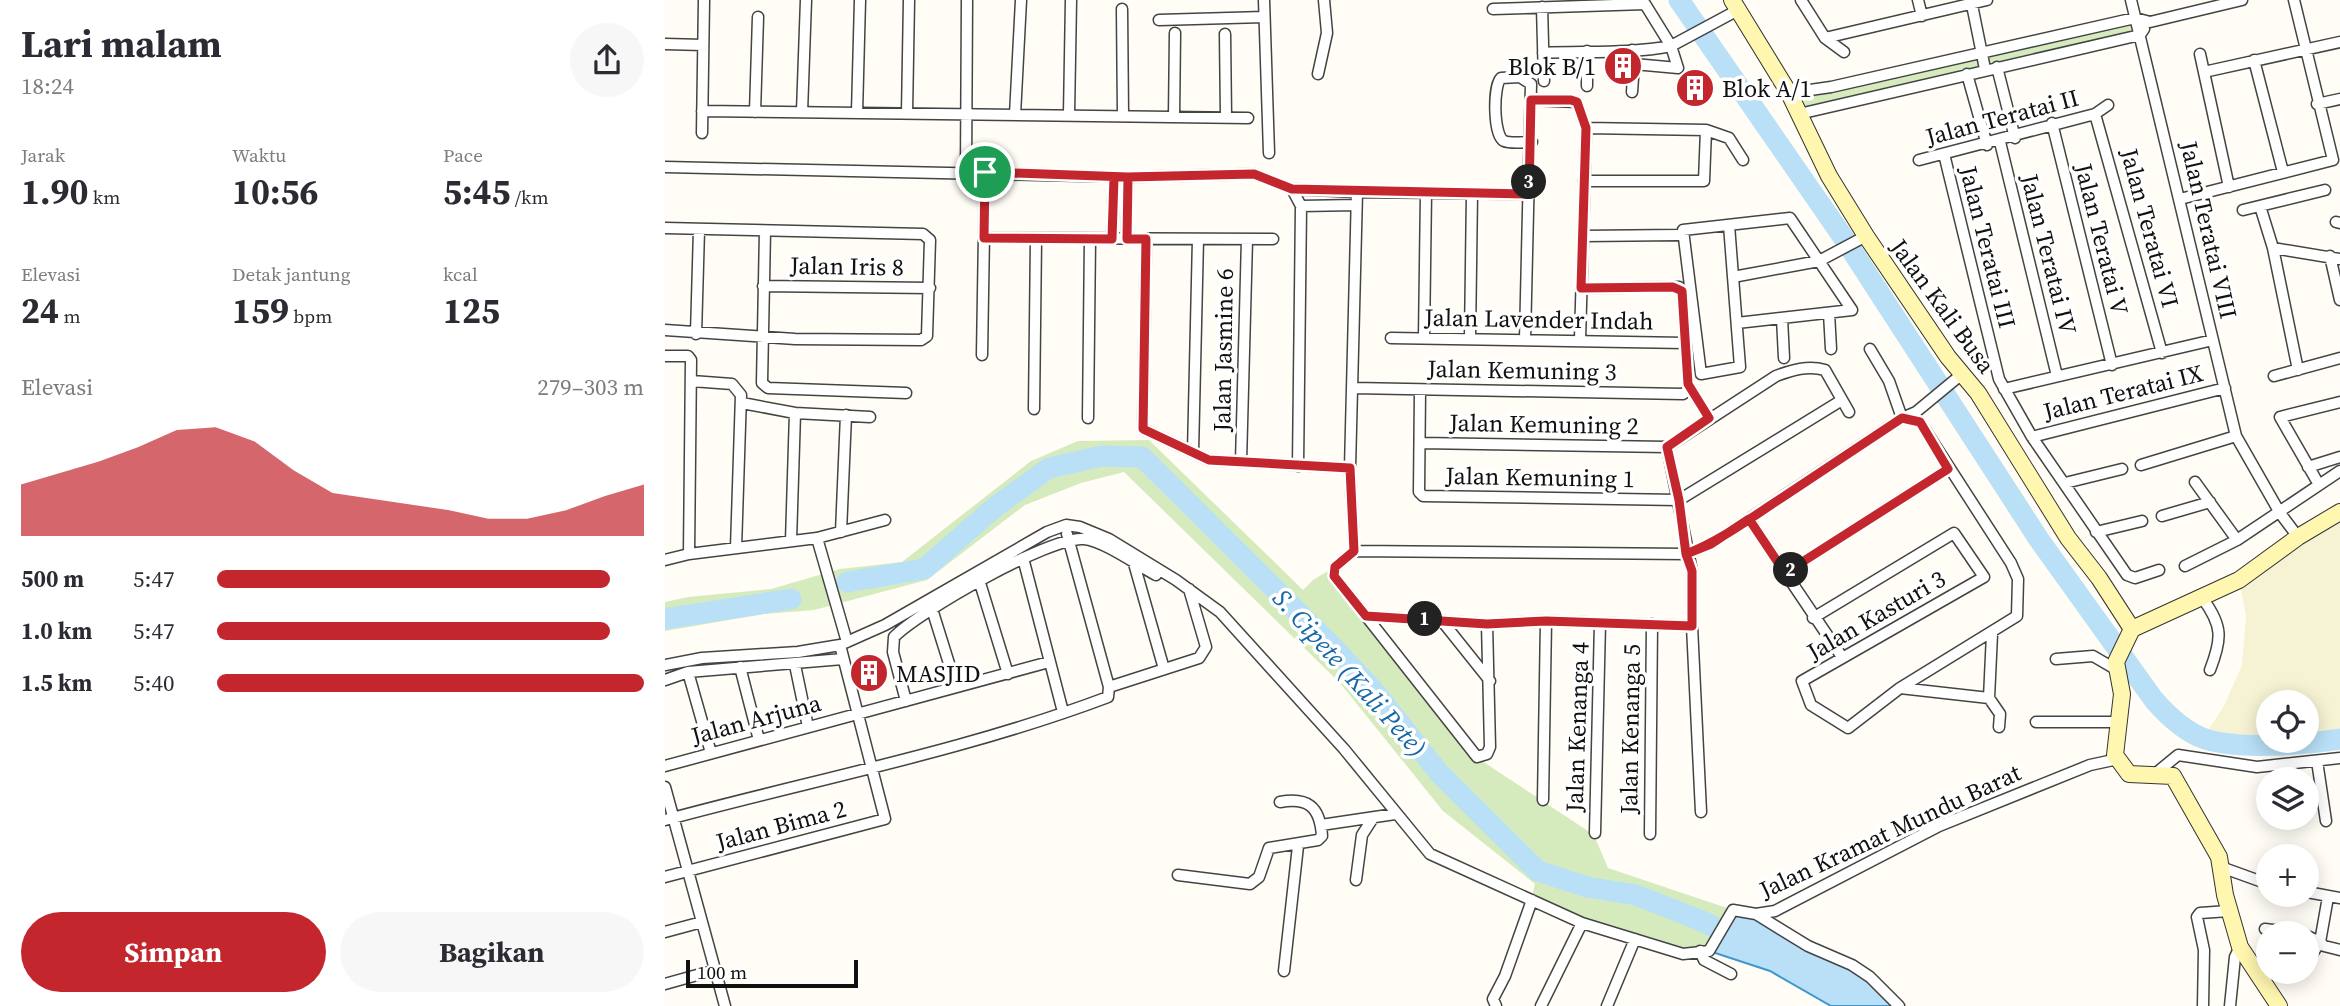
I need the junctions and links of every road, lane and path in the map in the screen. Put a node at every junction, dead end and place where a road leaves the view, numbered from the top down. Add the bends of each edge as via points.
1 (703, 0) edge
2 (806, 0) edge
3 (860, 0) edge
4 (909, 0) edge
5 (967, 0) edge
6 (1021, 0) edge
7 (1071, 0) edge
8 (1264, 0) edge
9 (1324, 0) edge
10 (1801, 0) edge
11 (1918, 0) edge
12 (1987, 0) edge
13 (2131, 0) edge
14 (2242, 0) edge
15 (2294, 0) edge
16 (1971, 1) edge
17 (1735, 5) edge
18 (1542, 7) junction
19 (1122, 9) dead end
20 (1493, 9) dead end
21 (1922, 16) junction
22 (758, 17) dead end
23 (1264, 17) junction
24 (2135, 18) junction
25 (1159, 20) dead end
26 (2150, 22) junction
27 (1175, 33) dead end
28 (1225, 34) dead end
29 (2140, 35) junction
30 (1825, 38) junction
31 (2340, 42) edge
32 (665, 44) edge
33 (703, 45) junction
34 (1671, 46) junction
35 (2305, 48) junction
36 (1632, 50) junction
37 (1587, 51) junction
38 (1982, 51) junction
39 (1844, 52) dead end
40 (1543, 53) junction
41 (2200, 54) dead end
42 (2254, 60) junction
43 (1634, 64) junction
44 (1997, 67) junction
45 (1985, 69) junction
46 (2204, 72) junction
47 (1318, 74) dead end
48 (1967, 74) junction
49 (1544, 81) dead end
50 (1587, 86) dead end
51 (1632, 92) dead end
52 (1789, 93) junction
53 (2340, 99) edge
54 (1531, 100) junction
55 (2318, 104) junction
56 (2108, 105) dead end
57 (702, 111) junction
58 (755, 112) junction
59 (802, 112) junction
60 (857, 113) junction
61 (907, 113) junction
62 (968, 114) junction
63 (1799, 114) junction
64 (2095, 114) junction
65 (1016, 115) junction
66 (1069, 115) junction
67 (1123, 116) junction
68 (1174, 117) junction
69 (1226, 117) junction
70 (1248, 117) dead end
71 (2052, 123) junction
72 (1586, 128) junction
73 (1706, 130) junction
74 (702, 133) dead end
75 (2015, 138) junction
76 (1532, 142) junction
77 (2000, 142) junction
78 (1987, 145) junction
79 (1269, 153) dead end
80 (1944, 154) junction
81 (2336, 158) edge
82 (1743, 160) dead end
83 (1919, 160) dead end
84 (665, 167) edge
85 (966, 172) junction
86 (985, 172) junction
87 (2283, 172) junction
88 (1114, 177) junction
89 (1128, 177) junction
90 (1584, 181) junction
91 (2229, 187) junction
92 (1292, 189) junction
93 (2325, 190) dead end
94 (1357, 192) junction
95 (1426, 193) junction
96 (1472, 193) junction
97 (1529, 194) junction
98 (2180, 199) junction
99 (1301, 205) junction
100 (1356, 205) junction
101 (2260, 206) junction
102 (2243, 210) dead end
103 (1729, 225) junction
104 (665, 228) edge
105 (699, 230) junction
106 (765, 231) junction
107 (1678, 235) dead end
108 (1583, 236) junction
109 (1866, 236) junction
110 (984, 238) junction
111 (1036, 239) junction
112 (1090, 239) junction
113 (1112, 239) junction
114 (1127, 239) junction
115 (1146, 239) junction
116 (1198, 239) junction
117 (1247, 239) junction
118 (1273, 239) dead end
119 (2273, 248) junction
120 (2335, 258) edge
121 (1819, 261) junction
122 (1733, 277) junction
123 (763, 286) junction
124 (930, 288) junction
125 (1581, 288) junction
126 (2340, 300) edge
127 (1829, 313) junction
128 (1782, 318) junction
129 (1737, 323) junction
130 (665, 330) edge
131 (696, 334) junction
132 (762, 336) junction
133 (1391, 338) dead end
134 (1423, 338) junction
135 (1470, 338) junction
136 (1525, 339) junction
137 (1580, 340) junction
138 (2213, 340) junction
139 (1685, 343) junction
140 (1831, 349) dead end
141 (1870, 349) dead end
142 (2162, 353) junction
143 (982, 355) dead end
144 (665, 356) edge
145 (1784, 358) dead end
146 (2340, 358) edge
147 (2112, 365) junction
148 (2298, 370) junction
149 (1962, 374) junction
150 (2057, 376) junction
151 (2274, 376) dead end
152 (692, 381) junction
153 (1353, 388) junction
154 (2225, 388) junction
155 (1690, 389) junction
156 (2004, 389) junction
157 (1420, 390) junction
158 (906, 393) dead end
159 (1842, 400) junction
160 (2340, 402) edge
161 (742, 403) junction
162 (1034, 410) dead end
163 (1849, 412) dead end
164 (795, 413) junction
165 (846, 415) junction
166 (870, 417) dead end
167 (1088, 418) dead end
168 (1709, 418) junction
169 (1902, 418) junction
170 (2236, 436) junction
171 (2032, 438) junction
172 (1421, 443) junction
173 (1667, 447) junction
174 (1193, 453) junction
175 (2340, 457) edge
176 (1241, 462) junction
177 (2141, 465) dead end
178 (1298, 466) junction
179 (2308, 467) junction
180 (1350, 468) junction
181 (1948, 469) junction
182 (2122, 469) dead end
183 (2340, 471) edge
184 (2196, 482) dead end
185 (2065, 483) junction
186 (2318, 483) junction
187 (1679, 500) junction
188 (2210, 502) junction
189 (2340, 512) edge
190 (2280, 513) junction
191 (2162, 516) dead end
192 (1749, 519) junction
193 (885, 520) dead end
194 (2142, 521) dead end
195 (1066, 525) junction
196 (841, 531) junction
197 (2096, 532) junction
198 (2298, 537) junction
199 (817, 538) junction
200 (1067, 539) junction
201 (2237, 540) junction
202 (791, 541) junction
203 (736, 548) junction
204 (1354, 551) junction
205 (689, 554) junction
206 (1686, 554) junction
207 (1023, 558) junction
208 (1133, 559) junction
209 (665, 560) edge
210 (2185, 566) dead end
211 (2159, 570) dead end
212 (1785, 573) junction
213 (980, 583) junction
214 (1188, 590) junction
215 (2203, 598) junction
216 (932, 609) junction
217 (1366, 616) junction
218 (1813, 618) junction
219 (1442, 621) junction
220 (1546, 621) junction
221 (1601, 623) junction
222 (1487, 624) junction
223 (1652, 625) junction
224 (1692, 626) junction
225 (2132, 629) junction
226 (1992, 634) junction
227 (843, 644) junction
228 (1842, 657) junction
229 (843, 659) junction
230 (2056, 659) dead end
231 (1049, 662) junction
232 (665, 665) edge
233 (795, 665) junction
234 (2117, 666) junction
235 (740, 667) junction
236 (1164, 669) junction
237 (2210, 670) dead end
238 (688, 672) junction
239 (1008, 674) junction
240 (665, 680) edge
241 (1490, 681) junction
242 (956, 686) junction
243 (1109, 687) junction
244 (1900, 688) junction
245 (1989, 698) junction
246 (906, 701) junction
247 (1063, 712) junction
248 (857, 714) junction
249 (2036, 722) dead end
250 (2120, 722) junction
251 (809, 727) junction
252 (1999, 727) dead end
253 (759, 740) junction
254 (711, 753) junction
255 (2340, 758) edge
256 (2118, 759) junction
257 (2317, 761) junction
258 (665, 766) edge
259 (872, 768) junction
260 (2155, 774) junction
261 (665, 787) edge
262 (1543, 800) dead end
263 (1280, 802) dead end
264 (1701, 812) dead end
265 (1395, 814) junction
266 (1373, 818) junction
267 (669, 819) edge
268 (2326, 821) dead end
269 (1321, 825) junction
270 (1595, 833) dead end
271 (1650, 834) dead end
272 (1297, 846) junction
273 (2221, 867) junction
274 (688, 871) junction
275 (1178, 875) dead end
276 (665, 877) edge
277 (1356, 880) dead end
278 (2256, 880) edge
279 (2319, 895) edge
280 (2328, 897) junction
281 (2340, 898) edge
282 (1532, 900) junction
283 (2229, 911) junction
284 (1756, 914) junction
285 (702, 922) junction
286 (1582, 923) junction
287 (665, 932) edge
288 (1635, 940) junction
289 (2320, 942) joint
290 (2240, 947) junction
291 (2340, 950) edge
292 (1705, 951) junction
293 (715, 971) junction
294 (1284, 971) dead end
295 (1731, 974) dead end
296 (665, 984) edge
297 (725, 1006) edge
298 (1496, 1006) edge
299 (1541, 1006) edge
300 (1607, 1006) edge
301 (1899, 1006) edge
302 (2203, 1006) edge
303 (2230, 1006) edge
304 (2279, 1006) edge

1 - 33 street
2 - 59 street
3 - 60 street
4 - 61 street
5 - 62 street
6 - 65 street
7 - 66 street
8 - 23 street
9 - 47 street via 1327,33
10 - 30 street
11 - 21 street
12 - 16 street
13 - 24 street, Jalan Teratai VIII
14 - 26 street
15 - 35 street
16 - 21 street
16 - 38 street
17 - 34 street via 1717,24
17 - 52 street, Jalan Kali Busa
18 - 20 street
18 - 34 street via 1646,4
18 - 40 street
19 - 67 street
21 - 30 street
22 - 58 street
23 - 25 street
23 - 79 street
24 - 26 street
24 - 29 street, Jalan Teratai VIII
24 - 38 street
26 - 29 street
27 - 68 street
28 - 69 street
29 - 44 street
29 - 98 street, Jalan Teratai VIII
30 - 39 street
31 - 35 street
32 - 33 street
33 - 57 street
34 - 36 street
34 - 43 street via 1678,68
35 - 42 street
35 - 55 street
36 - 37 street
36 - 43 street
37 - 40 street
37 - 50 street
38 - 45 street
38 - 52 street
40 - 49 street
41 - 46 street
42 - 46 street
42 - 87 street
43 - 51 street
44 - 45 street
44 - 75 street
45 - 48 street
46 - 91 street
48 - 63 street
48 - 78 street
52 - 63 street, Jalan Kali Busa
53 - 55 street
54 - 72 street via 1577,102
54 - 76 street
54 - 76 street via 1528,79 1505,77 1497,82 1497,134 1510,142
55 - 81 street
56 - 64 street
57 - 58 street
57 - 74 street
58 - 59 street
59 - 60 street
60 - 61 street
61 - 62 street
62 - 65 street
62 - 85 street
63 - 109 street, Jalan Kali Busa via 1829,176
64 - 71 street, Jalan Teratai II
64 - 142 street, Jalan Teratai VI
65 - 66 street
66 - 67 street
67 - 68 street
68 - 69 street
69 - 70 street
71 - 75 street, Jalan Teratai II
71 - 147 street, Jalan Teratai V
72 - 73 street
72 - 90 street
73 - 82 street via 1729,138
73 - 90 street via 1704,181
75 - 77 street, Jalan Teratai II
76 - 97 street
77 - 78 street, Jalan Teratai II
77 - 150 street, Jalan Teratai IV
78 - 80 street, Jalan Teratai II
80 - 83 street, Jalan Teratai II
80 - 156 street, Jalan Teratai III
81 - 87 street
84 - 85 street
85 - 86 street
86 - 88 street
86 - 110 street
87 - 91 street
88 - 89 street
88 - 113 street
89 - 92 street via 1254,174
89 - 114 street
90 - 108 street
91 - 98 street
92 - 94 street
92 - 99 street
93 - 101 street
94 - 95 street
94 - 100 street
95 - 96 street
95 - 134 street
96 - 97 street
96 - 135 street
97 - 136 street
98 - 138 street, Jalan Teratai VIII
99 - 100 street
99 - 178 street
100 - 153 street
101 - 102 street
101 - 119 street
103 - 121 street via 1790,218
103 - 122 street
103 - 129 street via 1683,230 1701,374 1740,367
104 - 105 street
105 - 106 street
105 - 131 street
106 - 123 street
106 - 124 street via 928,235
107 - 108 street
108 - 125 street
109 - 121 street
109 - 149 street, Jalan Kali Busa
110 - 111 street
110 - 143 street
111 - 112 street
111 - 162 street
112 - 113 street
112 - 167 street
113 - 114 street
114 - 115 street
115 - 116 street
115 - 174 street via 1141,424 1147,432
116 - 117 street
116 - 174 street
117 - 118 street
117 - 176 street, Jalan Jasmine 6
119 - 120 street
119 - 148 street
120 - 126 street
121 - 122 street
121 - 127 street via 1852,310
122 - 129 street
123 - 124 street, Jalan Iris 8
123 - 132 street
124 - 132 street via 924,340
125 - 137 street
125 - 139 street via 1679,287
127 - 128 street
127 - 140 street
128 - 129 street
128 - 145 street
130 - 131 street
131 - 132 street
132 - 158 street via 762,383 768,388
133 - 134 street, Jalan Lavender Indah
134 - 135 street, Jalan Lavender Indah
135 - 136 street, Jalan Lavender Indah
136 - 137 street, Jalan Lavender Indah
137 - 139 street, Jalan Lavender Indah
138 - 142 street
138 - 154 street, Jalan Teratai VIII
139 - 155 street
141 - 169 street via 1889,381
142 - 147 street
144 - 152 street via 690,358
146 - 148 street
147 - 150 street
148 - 151 street
149 - 169 street
149 - 225 street, Jalan Kali Busa
150 - 156 street
152 - 161 street via 732,384
152 - 205 street
153 - 157 street, Jalan Kemuning 3
153 - 180 street
154 - 170 street, Jalan Teratai VIII
154 - 171 street, Jalan Teratai IX
155 - 157 street, Jalan Kemuning 3 via 1683,394
155 - 168 street
156 - 171 street, Jalan Teratai III
157 - 172 street, Jalan Kemuning 1
159 - 163 street
159 - 168 street via 1825,370 1814,367 1776,376
159 - 187 street
160 - 179 street via 2280,417
161 - 164 street
161 - 203 street
164 - 165 street
164 - 202 street
165 - 166 street
165 - 196 street
168 - 173 street
169 - 181 street via 1920,422
169 - 192 street
170 - 177 street
170 - 190 street, Jalan Teratai VIII
171 - 185 street, Jalan Teratai III
172 - 173 street, Jalan Kemuning 2
172 - 187 street, Jalan Kemuning 1 via 1419,492 1423,496
173 - 187 street
174 - 176 street via 1209,460
175 - 179 street
176 - 178 street
178 - 180 street
179 - 186 street
180 - 204 street
181 - 212 street
181 - 226 street via 2018,579 2017,616
182 - 185 street
183 - 186 street
184 - 188 street
185 - 197 street, Jalan Teratai III
186 - 190 street
187 - 206 street
188 - 191 street
188 - 201 street
189 - 198 street
190 - 198 street, Jalan Teratai VIII
190 - 201 street
192 - 206 street
192 - 212 street
193 - 196 street
194 - 197 street
195 - 200 street
195 - 208 street via 1087,529
195 - 227 street
196 - 199 street
197 - 211 street, Jalan Teratai III via 2130,578
198 - 215 street via 2239,580
199 - 202 street
199 - 227 street
200 - 207 street
200 - 208 street via 1097,542
200 - 243 street
201 - 210 street
202 - 203 street
203 - 205 street
204 - 206 street
204 - 217 street via 1335,567 1334,576
205 - 209 street
206 - 224 street via 1692,571
207 - 213 street
207 - 231 street
208 - 214 street
208 - 236 street
212 - 218 street
213 - 216 street
213 - 239 street
214 - 236 street via 1206,647 1199,658
214 - 265 street via 1220,612 1344,749
215 - 225 street
215 - 237 street via 2217,617 2220,635
216 - 242 street
216 - 246 street via 894,637 893,652
217 - 219 street
217 - 241 street via 1476,757 1487,754 1490,747
218 - 228 street
218 - 228 street, Jalan Kasturi 3 via 1955,533 1983,579
219 - 222 street
219 - 241 street
220 - 221 street
220 - 222 street
220 - 262 street
221 - 223 street
221 - 270 street, Jalan Kenanga 4
222 - 241 street
223 - 224 street
223 - 271 street, Jalan Kenanga 5
224 - 264 street
225 - 234 street
226 - 244 street
226 - 245 street
227 - 229 street
227 - 232 street
228 - 244 street, Jalan Kasturi 3 via 1803,681 1811,705 1848,728
229 - 233 street
229 - 248 street
230 - 234 street via 2093,656
231 - 239 street, Jalan Arjuna
231 - 247 street
233 - 235 street
233 - 251 street
234 - 250 street
235 - 238 street
235 - 253 street
236 - 243 street
238 - 240 street
238 - 254 street
239 - 242 street, Jalan Arjuna
242 - 246 street, Jalan Arjuna
243 - 247 street via 1108,697
244 - 245 street
245 - 252 street via 2000,714
246 - 248 street, Jalan Arjuna
247 - 259 street
248 - 251 street, Jalan Arjuna
248 - 259 street
249 - 250 street
250 - 256 street
251 - 253 street, Jalan Arjuna
253 - 254 street, Jalan Arjuna
254 - 258 street, Jalan Arjuna
255 - 257 street
256 - 260 street via 2129,774
256 - 284 street, Jalan Kramat Mundu Barat via 2091,765 1939,826 1775,911
257 - 260 street via 2257,766 2178,755
257 - 268 street
259 - 267 street
259 - 274 street, Jalan Bima 2 via 885,819
260 - 273 street via 2173,776 2207,832
261 - 267 street
263 - 269 street via 1305,800
265 - 266 street
265 - 282 street via 1430,853
266 - 269 street
266 - 277 street via 1362,835
267 - 274 street
269 - 272 street via 1318,840
272 - 275 street via 1269,848 1259,877 1250,884
272 - 294 street
273 - 278 street
273 - 283 street
274 - 276 street, Jalan Bima 2
274 - 285 street
279 - 280 street
280 - 281 street
280 - 289 street
282 - 286 street
282 - 298 street via 1493,999
283 - 290 street
283 - 302 street via 2197,917 2204,950
284 - 292 street, Jalan Kramat Mundu Barat via 1733,910
284 - 301 street via 1808,946 1852,965
285 - 287 street
285 - 293 street
286 - 288 street
286 - 299 street
288 - 292 street via 1683,954
288 - 300 street
289 - 291 street
290 - 303 street
290 - 304 street
292 - 295 street via 1704,960
293 - 296 street
293 - 297 street

